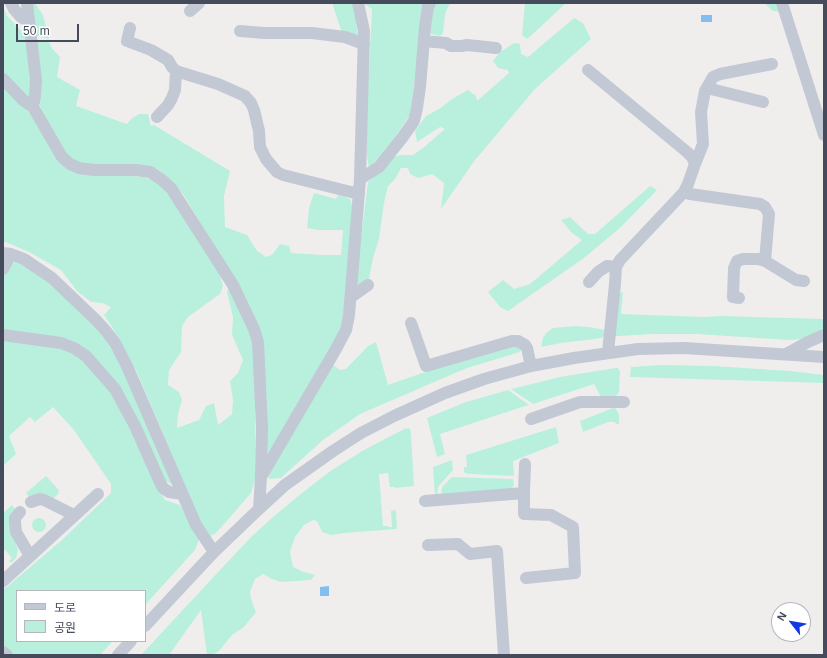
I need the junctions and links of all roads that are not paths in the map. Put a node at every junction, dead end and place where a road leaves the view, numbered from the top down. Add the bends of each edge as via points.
1 (11, 3) edge
2 (27, 3) edge
3 (358, 3) edge
4 (430, 3) edge
5 (782, 3) edge
6 (29, 22) junction
7 (130, 28) dead end
8 (240, 31) dead end
9 (424, 42) junction
10 (364, 44) junction
11 (496, 48) dead end
12 (772, 64) dead end
13 (588, 70) dead end
14 (176, 71) junction
15 (3, 79) edge
16 (707, 88) junction
17 (763, 102) dead end
18 (33, 107) junction
19 (157, 117) dead end
20 (824, 135) edge
21 (695, 164) junction
22 (360, 179) junction
23 (684, 192) junction
24 (359, 194) junction
25 (7, 253) edge
26 (765, 261) junction
27 (616, 268) junction
28 (3, 269) edge
29 (804, 281) dead end
30 (589, 282) dead end
31 (368, 285) dead end
32 (351, 297) junction
33 (739, 298) dead end
34 (411, 323) dead end
35 (3, 335) edge
36 (824, 335) edge
37 (608, 352) junction
38 (786, 354) junction
39 (824, 357) edge
40 (531, 366) junction
41 (624, 402) dead end
42 (531, 419) dead end
43 (525, 464) dead end
44 (261, 477) junction
45 (524, 493) junction
46 (98, 494) dead end
47 (182, 494) junction
48 (425, 501) dead end
49 (31, 502) dead end
50 (259, 509) junction
51 (20, 512) dead end
52 (74, 515) junction
53 (428, 545) dead end
54 (214, 552) junction
55 (30, 556) junction
56 (526, 578) dead end
57 (3, 581) edge
58 (146, 625) edge
59 (130, 642) edge
60 (3, 652) edge
61 (7, 655) edge
62 (118, 655) edge
63 (504, 655) edge

1 - 6 street via 21,17
2 - 6 street
3 - 10 street
4 - 9 street
5 - 20 street
6 - 18 street via 36,80
7 - 14 street via 127,41 168,60
8 - 10 street via 312,33 345,37
9 - 11 street
9 - 22 street via 414,121 379,167
10 - 22 street
12 - 16 street via 720,74 713,77
13 - 21 street via 687,152
14 - 19 street via 172,98
14 - 24 street via 218,84 245,96 254,110 260,147 277,172
15 - 18 street
16 - 17 street
16 - 21 street via 700,112 703,144
18 - 44 street via 62,157 70,164 94,170 150,172 172,188 233,285 258,342 262,429
21 - 23 street
22 - 24 street
23 - 26 street via 760,204 765,207 768,214
23 - 27 street via 620,260
24 - 32 street
25 - 28 street
25 - 47 street via 24,259 52,278 96,320 115,343
26 - 29 street via 796,280
26 - 33 street via 737,261 734,268 733,297
27 - 30 street via 607,266
27 - 37 street
31 - 32 street
32 - 44 street via 346,330
34 - 40 street via 426,366 512,341 518,341 528,348
35 - 47 street via 61,343 86,356 115,389 163,488 169,492
36 - 38 street
37 - 38 street via 684,348
37 - 40 street
38 - 39 street
40 - 50 street via 451,391 361,433 285,485
41 - 42 street via 580,402
43 - 45 street
44 - 50 street
45 - 48 street
45 - 56 street via 524,514 551,515 573,527 575,573
46 - 52 street
47 - 54 street via 196,526
49 - 52 street via 44,500
50 - 54 street
51 - 55 street via 15,522 16,532
52 - 55 street
53 - 63 street via 458,544 470,554 497,551
54 - 58 street
55 - 57 street
59 - 62 street
60 - 61 street

